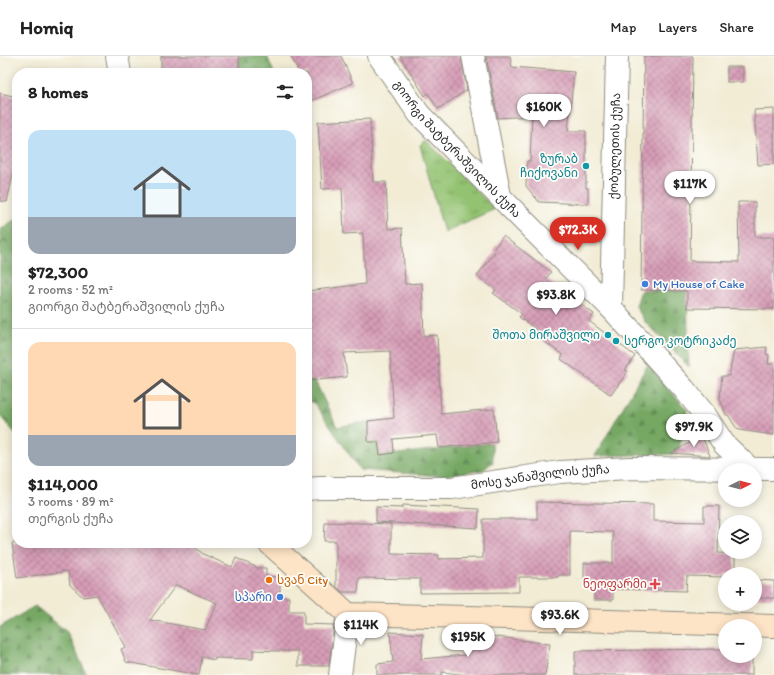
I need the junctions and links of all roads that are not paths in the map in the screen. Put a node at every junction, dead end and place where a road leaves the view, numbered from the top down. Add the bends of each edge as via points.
1 (117, 56) edge
2 (379, 56) edge
3 (473, 56) edge
4 (617, 56) edge
5 (119, 68) edge
6 (500, 196) junction
7 (611, 308) junction
8 (744, 463) edge
9 (718, 469) edge
10 (762, 469) edge
11 (774, 469) edge
12 (312, 489) edge
13 (275, 548) edge
14 (348, 614) junction
15 (774, 626) edge
16 (340, 675) edge

1 - 5 street
2 - 6 street, გიორგი შატბერაშვილის ქუჩა via 419,114
3 - 6 street
4 - 7 street, ქობულეთის ქუჩა
6 - 7 street, გიორგი შატბერაშვილის ქუჩა
7 - 8 street, გიორგი შატბერაშვილის ქუჩა via 684,389 724,444
9 - 12 street, მოსე ჯანაშვილის ქუჩა via 629,468 560,472 452,488
10 - 11 street, მოსე ჯანაშვილის ქუჩა
13 - 14 street
14 - 15 street
14 - 16 street

